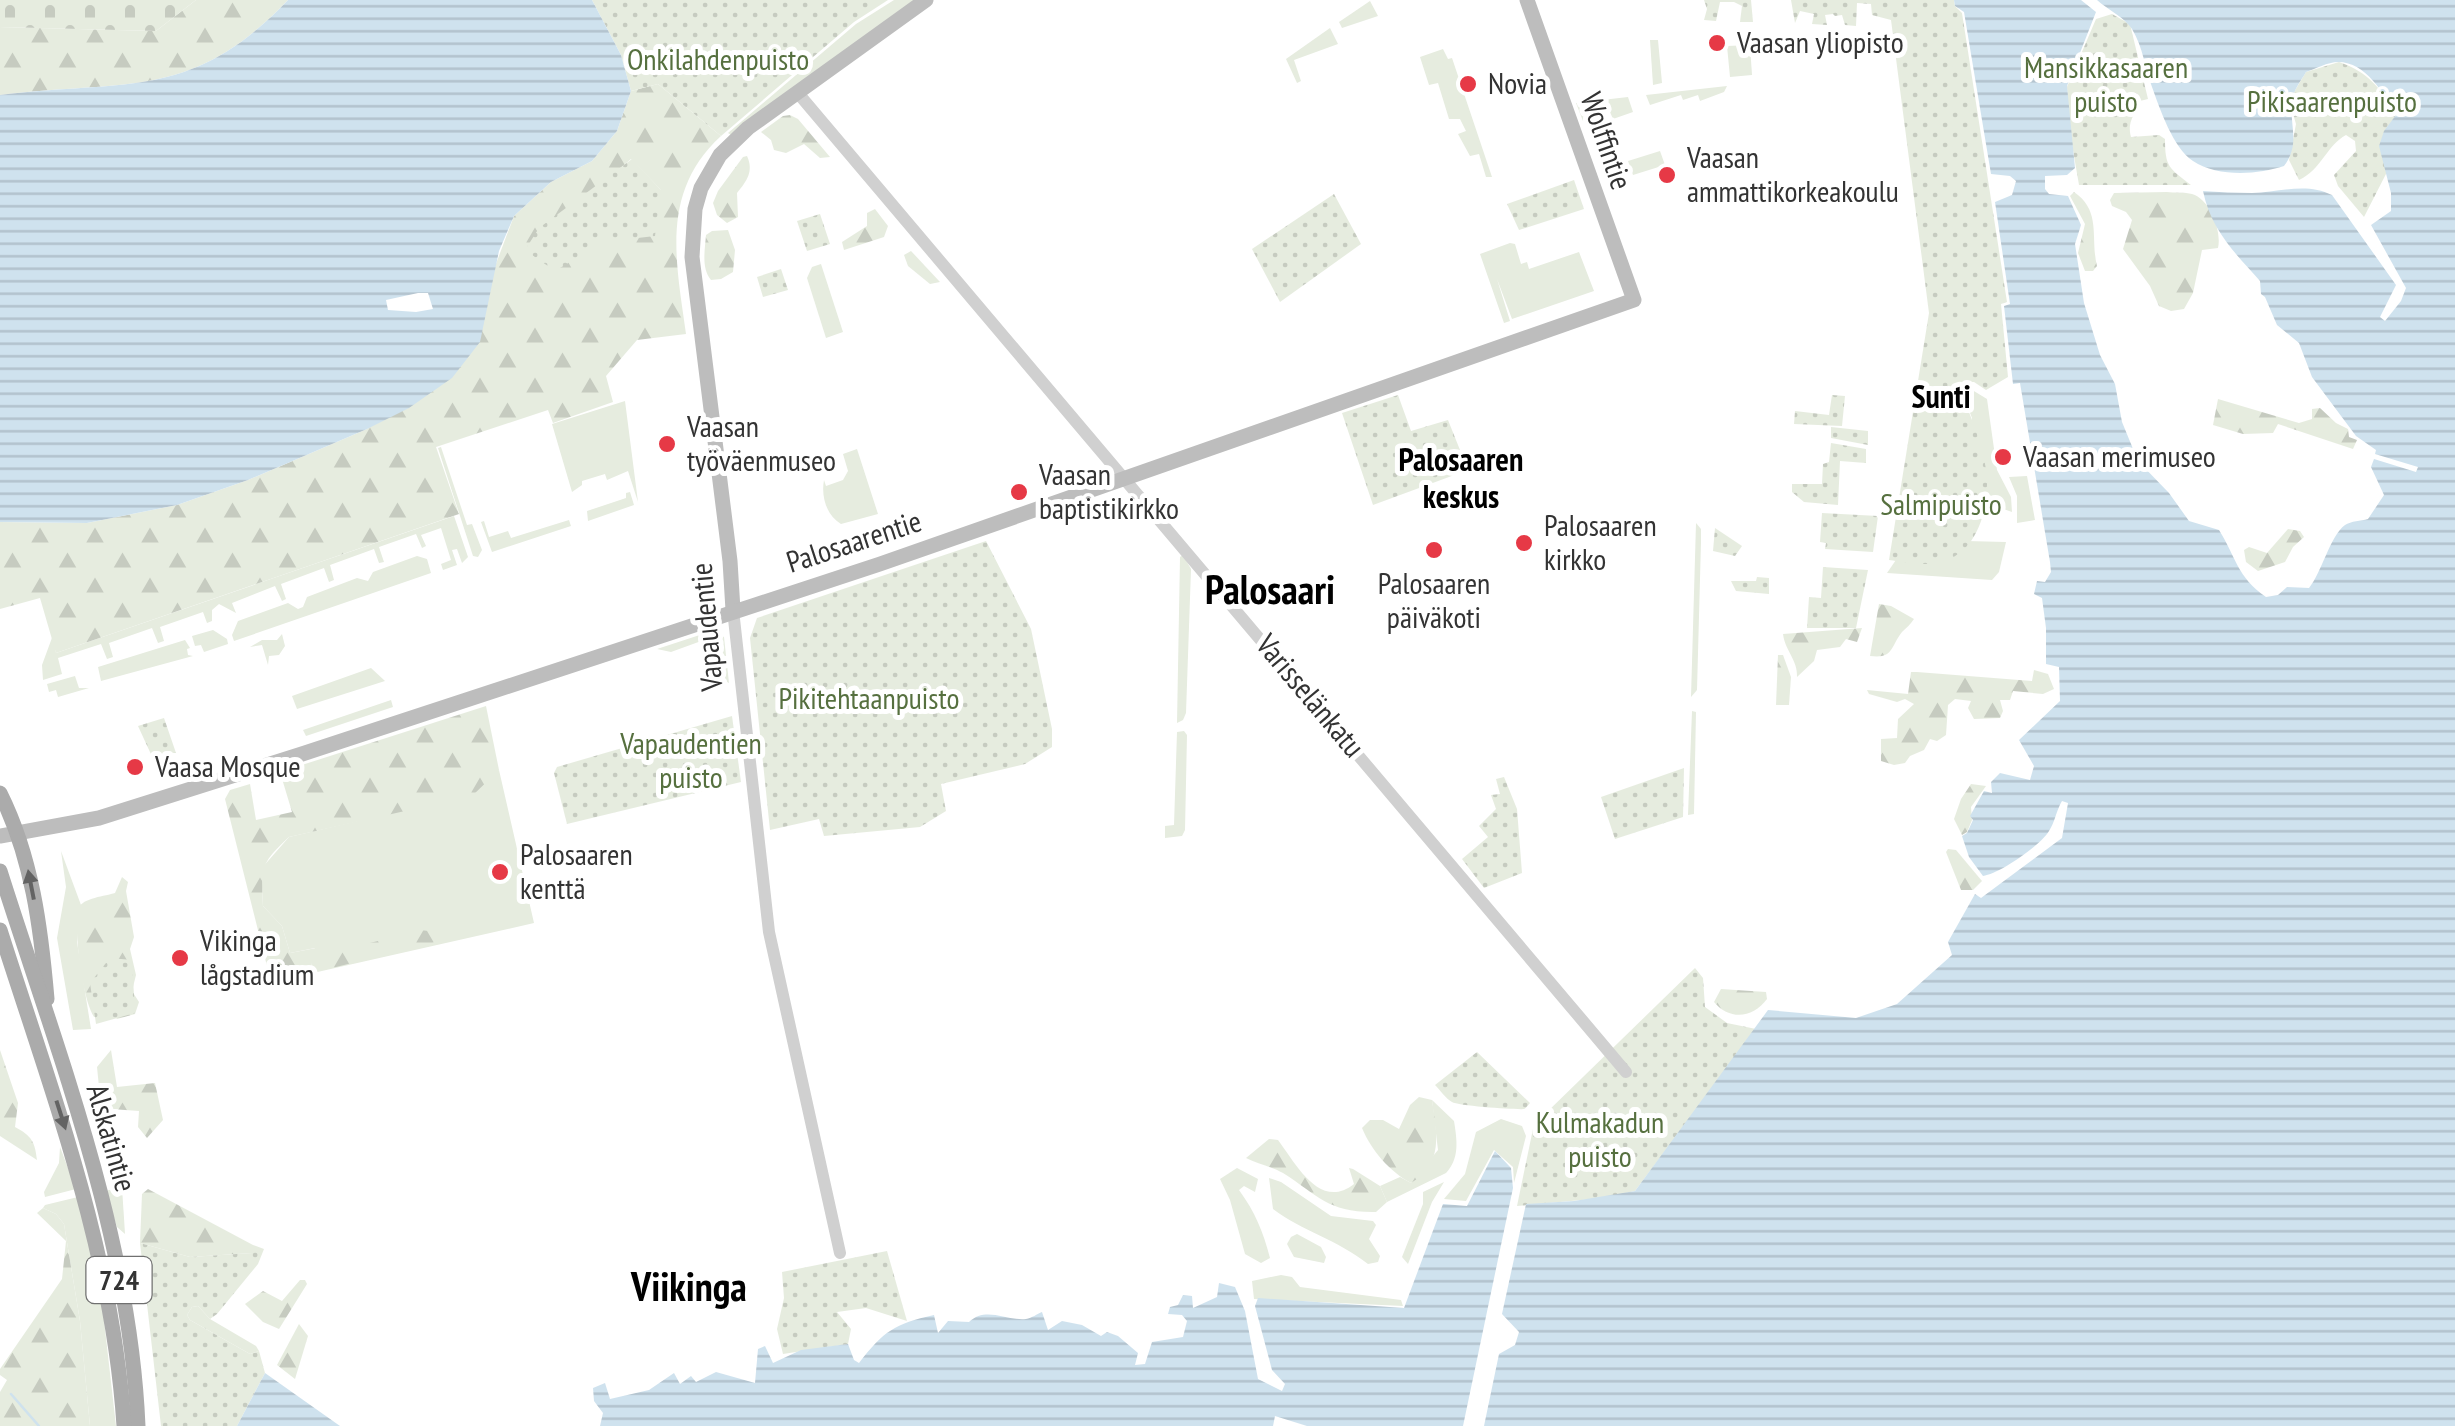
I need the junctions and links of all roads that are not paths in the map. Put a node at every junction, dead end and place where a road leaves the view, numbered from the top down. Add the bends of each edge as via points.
1 (926, 0) edge
2 (1527, 0) edge
3 (797, 92) junction
4 (1634, 300) joint
5 (1123, 478) junction
6 (732, 610) junction
7 (0, 793) edge
8 (15, 839) edge
9 (0, 871) edge
10 (0, 930) edge
11 (50, 1028) junction
12 (1626, 1072) dead end
13 (840, 1253) dead end
14 (124, 1426) edge
15 (138, 1426) edge

1 - 3 main road, Vapaudentie
2 - 4 main road, Wolffintie
3 - 5 street, Varisselänkatu
3 - 6 main road, Vapaudentie via 720,154 701,188 691,232
4 - 5 main road, Palosaarentie
5 - 6 main road, Palosaarentie
5 - 12 street, Varisselänkatu
6 - 8 main road, Palosaarentie via 302,754
6 - 13 street, Vapaudentie via 769,932
7 - 8 main road
11 -> 8 main road via 33,890
9 - 11 main road, Alskatintie / 724
10 -> 14 main road, Alskatintie / 724 via 86,1202 112,1320
11 - 15 main road, Alskatintie / 724 via 112,1246

